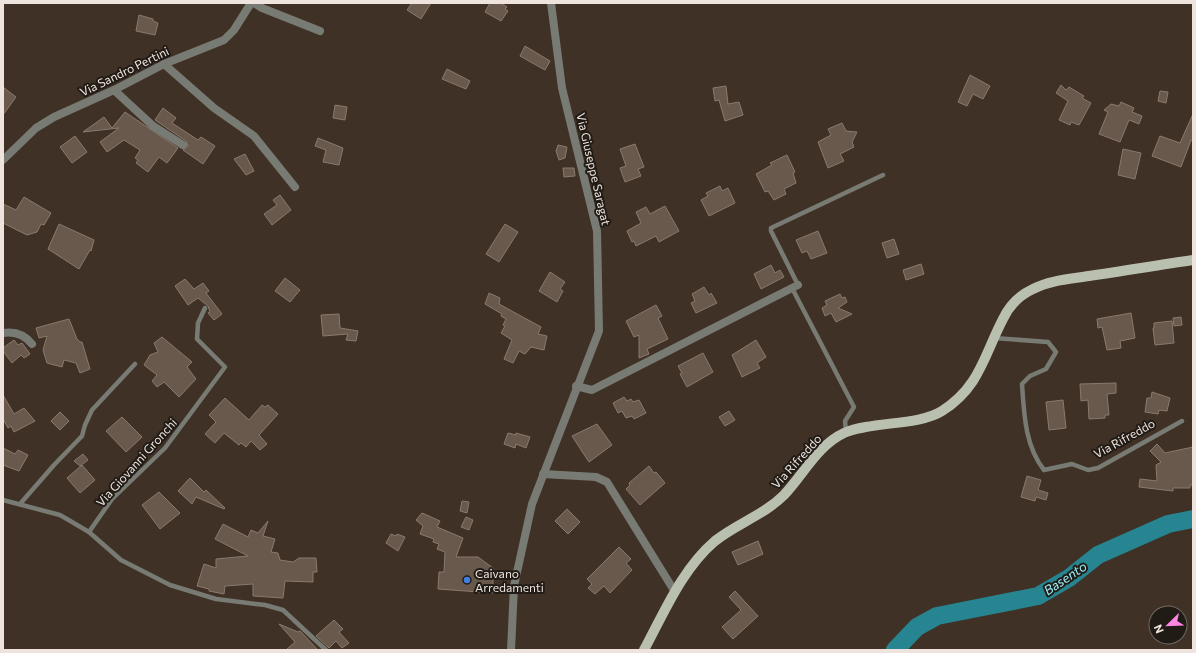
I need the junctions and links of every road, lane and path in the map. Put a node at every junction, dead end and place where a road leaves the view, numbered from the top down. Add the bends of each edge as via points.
1 (252, 3) edge
2 (551, 3) edge
3 (320, 31) dead end
4 (164, 64) junction
5 (114, 90) junction
6 (183, 145) dead end
7 (3, 160) edge
8 (883, 175) dead end
9 (295, 187) dead end
10 (1193, 260) edge
11 (795, 286) junction
12 (205, 308) dead end
13 (3, 333) edge
14 (994, 338) junction
15 (32, 344) dead end
16 (135, 364) dead end
17 (576, 386) junction
18 (1182, 420) dead end
19 (846, 432) junction
20 (543, 474) junction
21 (3, 500) edge
22 (20, 504) junction
23 (89, 532) junction
24 (675, 592) junction
25 (326, 650) edge
26 (511, 650) edge
27 (644, 650) edge

1 - 3 street
1 - 4 street, Via Sandro Pertini via 224,40
2 - 17 street, Via Giuseppe Saragat via 562,88 597,231 599,331
4 - 5 street, Via Sandro Pertini
4 - 9 street via 214,108 254,136
5 - 6 street via 153,126
5 - 7 street, Via Sandro Pertini via 36,128
8 - 11 lane via 771,228
10 - 14 main road, Via Rifreddo via 1041,285 1012,305
11 - 17 street via 592,390
11 - 19 lane via 854,407 845,421
12 - 23 lane, Via Giovanni Gronchi via 198,323 197,339 225,367 165,448 112,499
13 - 15 street via 18,333
14 - 18 lane, Via Rifreddo via 1048,342 1056,352 1046,369 1030,376 1022,384 1025,426 1036,460 1044,470 1072,464 1088,470 1098,468
14 - 19 main road, Via Rifreddo via 969,389 956,402 923,419 898,421
16 - 22 lane via 92,410 82,436
17 - 20 street, Via Giuseppe Saragat
19 - 24 main road, Via Rifreddo via 822,449 783,496 714,542 687,572
20 - 24 street via 596,477 607,482
20 - 26 street, Via Giuseppe Saragat via 532,504 514,586
21 - 22 lane
22 - 23 lane via 60,515
23 - 25 lane via 121,560 170,585 216,599 265,605 283,610
24 - 27 main road, Via Rifreddo

